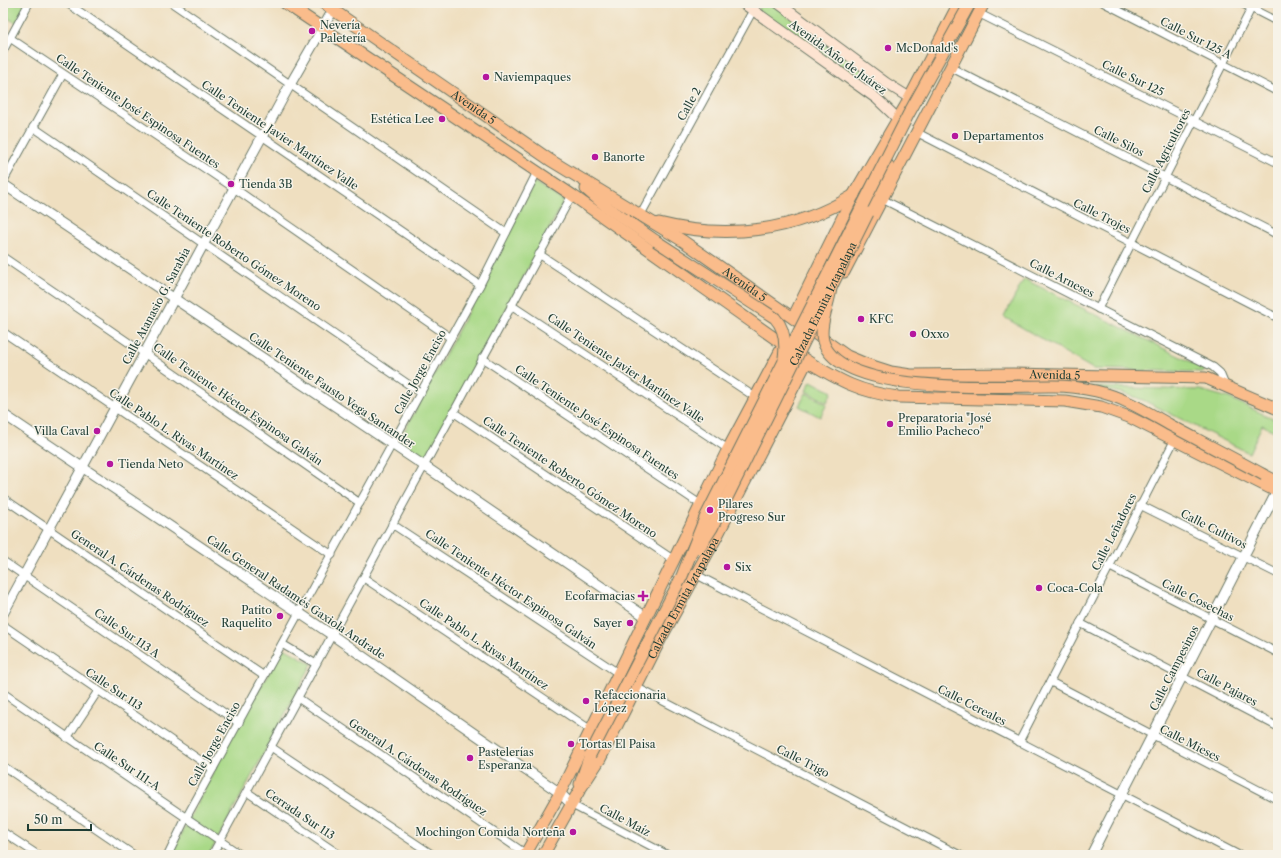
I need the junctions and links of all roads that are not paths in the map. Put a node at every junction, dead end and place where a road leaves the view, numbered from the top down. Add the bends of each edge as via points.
1 (29, 3) edge
2 (67, 3) edge
3 (172, 3) edge
4 (285, 3) edge
5 (323, 3) edge
6 (743, 3) edge
7 (778, 3) edge
8 (959, 3) edge
9 (970, 3) edge
10 (1104, 3) edge
11 (1241, 3) edge
12 (1252, 6) edge
13 (755, 7) edge
14 (981, 8) edge
15 (333, 10) junction
16 (1278, 22) edge
17 (323, 28) junction
18 (10, 38) junction
19 (3, 51) edge
20 (1223, 64) junction
21 (950, 67) junction
22 (63, 74) junction
23 (291, 83) junction
24 (886, 83) junction
25 (1278, 92) edge
26 (876, 98) junction
27 (910, 98) junction
28 (898, 119) junction
29 (1194, 120) junction
30 (33, 127) junction
31 (916, 132) junction
32 (262, 136) junction
33 (1278, 163) edge
34 (537, 172) junction
35 (1165, 177) junction
36 (577, 178) junction
37 (3, 183) edge
38 (234, 188) junction
39 (854, 194) junction
40 (572, 195) junction
41 (882, 199) junction
42 (642, 217) junction
43 (506, 233) junction
44 (1278, 235) edge
45 (204, 243) junction
46 (1131, 244) junction
47 (539, 254) junction
48 (3, 257) edge
49 (820, 263) junction
50 (843, 273) junction
51 (480, 284) junction
52 (831, 288) junction
53 (174, 298) junction
54 (512, 305) junction
55 (1098, 309) junction
56 (793, 318) junction
57 (1278, 318) edge
58 (3, 332) edge
59 (815, 332) junction
60 (451, 338) junction
61 (784, 344) junction
62 (144, 353) junction
63 (482, 358) junction
64 (807, 361) junction
65 (779, 372) junction
66 (761, 385) junction
67 (1225, 385) junction
68 (421, 393) junction
69 (789, 396) junction
70 (755, 397) junction
71 (115, 407) junction
72 (1278, 409) edge
73 (453, 412) junction
74 (3, 414) edge
75 (1175, 440) junction
76 (392, 445) junction
77 (728, 449) junction
78 (423, 465) junction
79 (82, 468) junction
80 (1278, 488) edge
81 (3, 498) edge
82 (360, 503) junction
83 (700, 504) junction
84 (1140, 505) junction
85 (392, 524) junction
86 (49, 530) junction
87 (332, 555) junction
88 (1245, 557) junction
89 (674, 560) junction
90 (3, 561) edge
91 (1108, 566) junction
92 (695, 574) junction
93 (1278, 574) edge
94 (24, 575) junction
95 (364, 578) junction
96 (665, 580) junction
97 (3, 614) edge
98 (299, 614) junction
99 (646, 617) junction
100 (1212, 620) junction
101 (1080, 624) junction
102 (3, 625) edge
103 (332, 635) junction
104 (282, 644) junction
105 (1278, 653) edge
106 (316, 664) junction
107 (618, 673) junction
108 (264, 676) junction
109 (1183, 677) junction
110 (1051, 682) junction
111 (636, 687) junction
112 (98, 691) junction
113 (3, 693) edge
114 (298, 698) junction
115 (239, 723) junction
116 (1278, 727) edge
117 (591, 730) junction
118 (1153, 736) junction
119 (67, 738) junction
120 (1019, 742) junction
121 (271, 747) junction
122 (3, 766) edge
123 (213, 769) junction
124 (579, 791) junction
125 (247, 792) junction
126 (560, 793) junction
127 (1123, 795) junction
128 (1278, 800) edge
129 (572, 805) junction
130 (186, 818) junction
131 (3, 832) edge
132 (220, 841) junction
133 (526, 854) edge
134 (38, 855) edge
135 (134, 855) edge
136 (168, 855) edge
137 (212, 855) edge
138 (241, 855) edge
139 (340, 855) edge
140 (432, 855) edge
141 (543, 855) edge
142 (668, 855) edge
143 (960, 855) edge
144 (1091, 855) edge
145 (1239, 855) edge

1 - 18 street
2 - 32 street, Calle Teniente Javier Martínez Valle
3 - 23 street
4 - 17 main road, Avenida 5
5 - 15 main road, Avenida 5
6 - 13 main road, Avenida Año de Juárez
7 - 24 main road, Avenida Año de Juárez
8 - 27 main road, Calzada Ermita Iztapalapa
9 - 65 main road, Calzada Ermita Iztapalapa, bridge via 908,116
10 - 20 street, Calle Sur 125 A
11 - 12 street
12 - 16 street
12 - 20 street, Calle Agricultores
13 - 26 main road, Avenida Año de Juárez
13 - 42 street, Calle 2
14 - 21 main road, Calzada Ermita Iztapalapa
14 - 29 street, Calle Sur 125
15 - 17 street, Calle Atanasio G. Sarabia
15 - 36 main road, Avenida 5
17 - 23 street, Calle Atanasio G. Sarabia
17 - 34 main road, Avenida 5
18 - 19 street
18 - 22 street, Calle Teniente José Espinosa Fuentes
20 - 25 street, Calle Sur 125 A
20 - 29 street, Calle Agricultores
21 - 31 main road, Calzada Ermita Iztapalapa
21 - 35 street, Calle Silos
22 - 30 street
22 - 38 street, Calle Teniente José Espinosa Fuentes
23 - 32 street, Calle Atanasio G. Sarabia
23 - 43 street
24 - 26 main road via 883,92
24 - 27 main road, Avenida Año de Juárez
26 - 28 main road, Avenida Año de Juárez
27 - 28 main road, Calzada Ermita Iztapalapa
28 - 39 main road, Calzada Ermita Iztapalapa
28 - 52 main road, Calzada Ermita Iztapalapa, bridge via 900,136 868,213
29 - 33 street, Calle Sur 125
29 - 35 street, Calle Agricultores
30 - 37 street
30 - 45 street, Calle Teniente Roberto Gómez Moreno
31 - 41 main road, Calzada Ermita Iztapalapa
31 - 46 street, Calle Trojes
32 - 38 street, Calle Atanasio G. Sarabia
32 - 51 street, Calle Teniente Javier Martínez Valle
34 - 40 main road, Avenida 5
34 - 43 street, Calle Jorge Enciso
35 - 44 street, Calle Silos
35 - 46 street, Calle Agricultores
36 - 42 main road, Avenida 5
36 - 65 main road, bridge via 599,201 775,318 781,326 784,342 784,357
37 - 53 street, Calle Teniente Fausto Vega Santander
38 - 45 street, Calle Atanasio G. Sarabia
38 - 60 street, Calle Teniente José Espinosa Fuentes
39 - 42 main road via 826,210 801,220 746,231 694,230
39 - 49 main road, Calzada Ermita Iztapalapa
40 - 47 street
40 - 61 main road, Avenida 5
41 - 50 main road, Calzada Ermita Iztapalapa
41 - 55 street, Calle Arneses
42 - 56 main road, Avenida 5 via 683,240
43 - 51 street, Calle Jorge Enciso
45 - 53 street, Calle Atanasio G. Sarabia
45 - 68 street, Calle Teniente Roberto Gómez Moreno
46 - 55 street, Calle Agricultores
46 - 57 street, Calle Trojes
47 - 54 street
47 - 70 street
48 - 62 street, Calle Teniente Héctor Espinosa Galván
49 - 50 main road via 823,272 829,276 835,277
49 - 56 main road, Calzada Ermita Iztapalapa
50 - 59 main road, Calzada Ermita Iztapalapa
51 - 60 street, Calle Jorge Enciso
52 - 80 main road, bridge via 823,326 824,342 832,356 855,370 885,379 921,385 1056,386 1104,393 1144,410 1264,475
52 - 96 main road, Calzada Ermita Iztapalapa, bridge via 712,528 699,548
53 - 62 street, Calle Atanasio G. Sarabia
53 - 76 street, Calle Teniente Fausto Vega Santander
54 - 63 street
54 - 77 street, Calle Teniente Javier Martínez Valle
55 - 67 street, Calle Arneses via 1212,367 1220,374
56 - 59 main road, Avenida 5
58 - 71 street, Calle Pablo L. Rivas Martínez
59 - 67 main road, Avenida 5 via 847,356 891,372 911,375 1013,374 1206,378
60 - 68 street, Calle Jorge Enciso
61 - 64 main road, Avenida 5
61 - 66 main road, Calzada Ermita Iztapalapa
62 - 71 street, Calle Atanasio G. Sarabia
62 - 82 street, Calle Teniente Héctor Espinosa Galván
63 - 73 street
63 - 83 street, Calle Teniente José Espinosa Fuentes
64 - 69 main road, Calzada Ermita Iztapalapa
64 - 75 main road, Avenida 5 via 840,382 879,395 1074,402 1101,407 1129,417
65 - 124 main road, Calzada Ermita Iztapalapa, bridge via 705,518 682,576 590,755
66 - 69 main road via 773,381 781,384
66 - 70 main road, Calzada Ermita Iztapalapa
67 - 72 main road, Avenida 5
68 - 76 street, Calle Jorge Enciso
69 - 92 main road, Calzada Ermita Iztapalapa
70 - 77 main road, Calzada Ermita Iztapalapa
71 - 79 street, Calle Atanasio G. Sarabia
71 - 87 street, Calle Pablo L. Rivas Martínez
73 - 78 street
73 - 89 street, Calle Teniente Roberto Gómez Moreno
74 - 79 street, Calle General Radamés Gaxiola Andrade
75 - 80 main road, Avenida 5
75 - 84 street, Calle Leñadores
76 - 78 street, Calle Teniente Fausto Vega Santander
76 - 82 street, Calle Jorge Enciso
77 - 83 main road, Calzada Ermita Iztapalapa
78 - 85 street
78 - 99 street, Calle Teniente Fausto Vega Santander
79 - 86 street, Calle Atanasio G. Sarabia
79 - 98 street, Calle General Radamés Gaxiola Andrade
80 - 88 street, Calle Campesinos
81 - 86 street, General A. Cárdenas Rodríguez
82 - 87 street, Calle Jorge Enciso
83 - 89 main road, Calzada Ermita Iztapalapa
84 - 88 street, Calle Cultivos
84 - 91 street, Calle Leñadores
85 - 95 street
85 - 107 street, Calle Teniente Héctor Espinosa Galván
86 - 94 street, Calle Atanasio G. Sarabia
86 - 108 street, General A. Cárdenas Rodríguez
87 - 98 street, Calle Jorge Enciso
88 - 93 street, Calle Cultivos
88 - 100 street, Calle Campesinos
89 - 96 main road, Calzada Ermita Iztapalapa
90 - 94 street, Calle Sur 113 A
91 - 100 street, Calle Cosechas
91 - 101 street, Calle Leñadores
92 - 111 main road, Calzada Ermita Iztapalapa
92 - 120 street, Calle Cereales
94 - 97 street, Calle Atanasio G. Sarabia
94 - 115 street, Calle Sur 113 A
95 - 103 street
95 - 117 street, Calle Pablo L. Rivas Martínez
96 - 99 main road, Calzada Ermita Iztapalapa
98 - 103 street, Calle General Radamés Gaxiola Andrade
98 - 104 street, Calle Jorge Enciso
99 - 107 main road, Calzada Ermita Iztapalapa
100 - 105 street, Calle Cosechas
100 - 109 street, Calle Campesinos
101 - 109 street, Calle Pajares
101 - 110 street, Calle Leñadores
102 - 112 street, Calle Sur 113
103 - 106 street
103 - 126 street, Calle General Radamés Gaxiola Andrade
104 - 106 street
104 - 108 street, Calle Jorge Enciso
106 - 114 street
107 - 117 main road, Calzada Ermita Iztapalapa
108 - 115 street, Calle Jorge Enciso
109 - 116 street, Calle Pajares
109 - 118 street, Calle Campesinos
110 - 118 street, Calle Mieses
110 - 120 street, Calle Leñadores
111 - 124 main road, Calzada Ermita Iztapalapa via 600,759
111 - 143 street, Calle Trigo
112 - 119 street
112 - 123 street, Calle Sur 113
113 - 119 street, Calle Sur 111-A
114 - 121 street
114 - 133 street, General A. Cárdenas Rodríguez
115 - 123 street, Calle Jorge Enciso
117 - 126 main road, Calzada Ermita Iztapalapa
118 - 127 street, Calle Campesinos
118 - 128 street, Calle Mieses
119 - 130 street, Calle Sur 111-A
120 - 127 street, Calle Cereales
121 - 125 street
121 - 140 street
122 - 135 street
123 - 130 street, Calle Jorge Enciso
124 - 129 main road, Calzada Ermita Iztapalapa
125 - 132 street
125 - 139 street, Cerrada Sur 113
126 - 129 street, Calle General Radamés Gaxiola Andrade
126 - 133 main road, Calzada Ermita Iztapalapa
127 - 144 street, Calle Campesinos
127 - 145 street, Calle Cereales
129 - 141 main road, Calzada Ermita Iztapalapa
129 - 142 street, Calle Maíz
130 - 132 street, Calle Sur 111-A
130 - 136 street, Calle Jorge Enciso
131 - 134 street
132 - 137 street
132 - 138 street, Calle Sur 111-A

